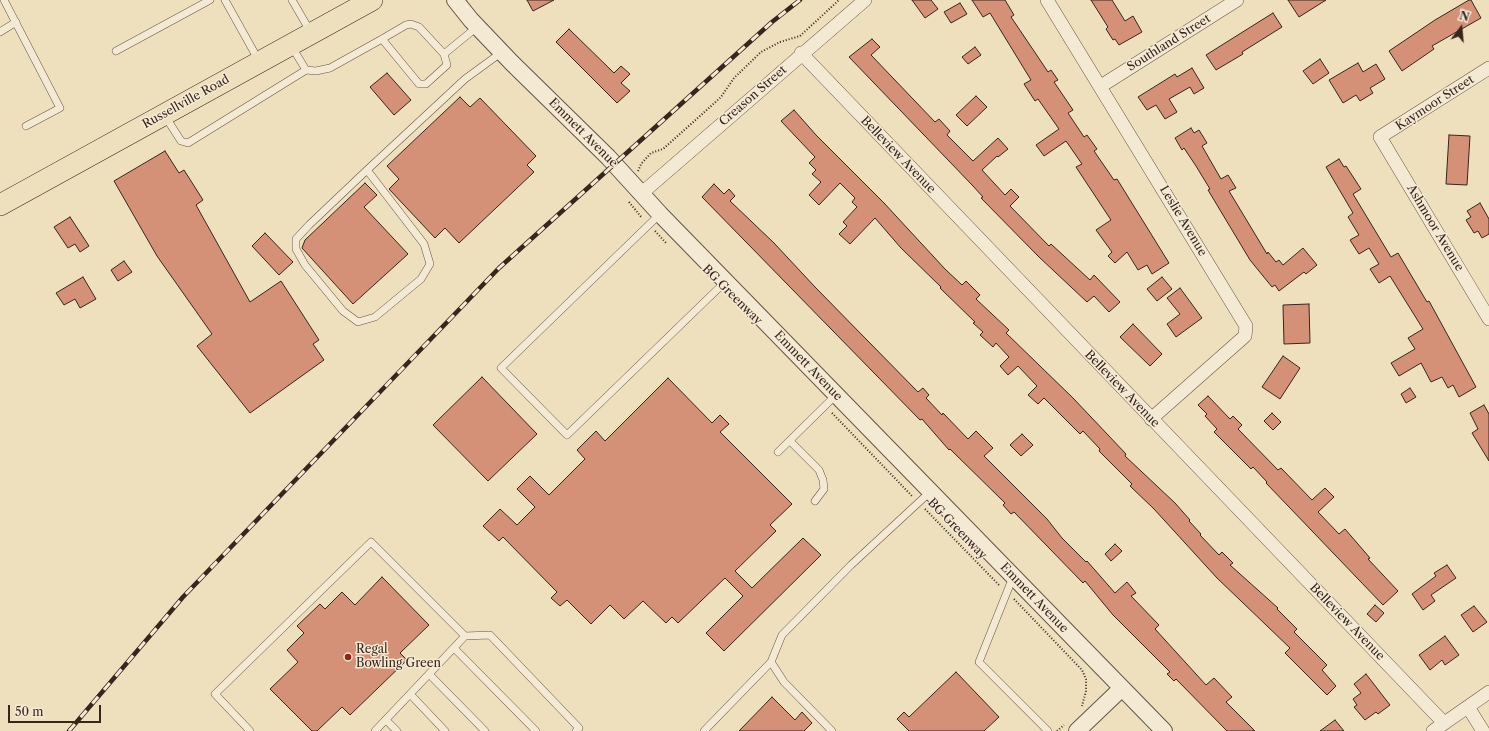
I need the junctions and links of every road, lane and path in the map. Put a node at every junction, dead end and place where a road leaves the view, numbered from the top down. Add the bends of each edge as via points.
1 (4, 0) edge
2 (210, 0) edge
3 (225, 0) edge
4 (292, 0) edge
5 (372, 0) edge
6 (455, 0) edge
7 (839, 0) edge
8 (865, 0) edge
9 (1047, 0) edge
10 (1237, 0) edge
11 (16, 22) junction
12 (477, 27) junction
13 (0, 32) edge
14 (311, 33) junction
15 (382, 39) junction
16 (291, 45) junction
17 (116, 51) dead end
18 (502, 52) junction
19 (444, 54) junction
20 (801, 54) junction
21 (259, 62) junction
22 (1489, 68) edge
23 (306, 70) junction
24 (1101, 86) junction
25 (164, 114) junction
26 (26, 126) dead end
27 (1380, 138) joint
28 (367, 170) junction
29 (638, 189) junction
30 (0, 205) edge
31 (654, 220) junction
32 (672, 248) dead end
33 (726, 281) junction
34 (1489, 319) edge
35 (831, 400) junction
36 (1151, 419) junction
37 (790, 441) junction
38 (778, 452) dead end
39 (925, 498) junction
40 (814, 500) dead end
41 (1013, 576) junction
42 (1006, 592) junction
43 (465, 636) junction
44 (454, 648) junction
45 (771, 662) junction
46 (429, 674) junction
47 (1122, 688) junction
48 (1489, 692) edge
49 (410, 694) junction
50 (1080, 707) dead end
51 (1468, 707) junction
52 (386, 720) junction
53 (1444, 723) junction
54 (1073, 726) edge
55 (577, 730) edge
56 (250, 731) edge
57 (375, 731) edge
58 (397, 731) edge
59 (445, 731) edge
60 (485, 731) edge
61 (536, 731) edge
62 (704, 731) edge
63 (832, 731) edge
64 (1048, 731) edge
65 (1058, 731) edge
66 (1164, 731) edge
67 (1433, 731) edge
68 (1483, 731) edge

1 - 11 lane
2 - 17 lane
3 - 21 lane
4 - 14 lane
5 - 14 main road, Russellville Road
6 - 12 street, Emmett Avenue
7 - 29 path via 800,36 761,52 734,78 710,107 663,149 651,153 641,164
8 - 20 street, Creason Street
9 - 24 street, Leslie Avenue
10 - 24 street, Southland Street
11 - 13 lane
11 - 26 lane via 60,108
12 - 18 street, Emmett Avenue
12 - 19 lane
14 - 16 main road, Russellville Road
15 - 19 lane via 406,25 415,24
15 - 19 lane via 416,81 423,85 444,68 447,61
15 - 23 lane via 330,68
16 - 21 main road, Russellville Road
16 - 23 lane
18 - 28 lane via 465,79
18 - 29 street, Emmett Avenue
20 - 29 street, Creason Street
20 - 36 street, Belleview Avenue
21 - 25 main road, Russellville Road
22 - 27 street, Kaymoor Street
23 - 25 lane via 188,143 181,141
24 - 36 street, Leslie Avenue via 1246,326 1245,336
25 - 30 main road, Russellville Road
27 - 34 street, Ashmoor Avenue
28 - 28 lane via 296,239 296,249 305,265 343,311 358,322 375,317 421,278 430,264 424,244
29 - 31 street, Emmett Avenue
29 - 31 path via 628,203
31 - 32 path
31 - 33 street, Emmett Avenue
31 - 33 lane via 501,368 567,435
33 - 35 street, Emmett Avenue
35 - 37 lane
35 - 39 street, Emmett Avenue
35 - 39 path, BG Greenway
36 - 53 street, Belleview Avenue
37 - 38 lane
37 - 40 lane via 819,470 824,489
39 - 41 street, Emmett Avenue
39 - 42 path, BG Greenway
39 - 45 lane via 851,565 782,635
41 - 42 lane
41 - 47 street, Emmett Avenue
42 - 50 path, BG Greenway via 1082,670 1086,679 1086,691 1084,703
42 - 64 lane via 980,662
43 - 44 lane
43 - 55 lane via 490,635
43 - 56 lane via 371,542 215,694
44 - 46 lane
44 - 61 lane
45 - 62 lane
45 - 63 lane via 784,682
46 - 49 lane
46 - 60 lane
47 - 54 street
47 - 66 street, Emmett Avenue
48 - 51 street
49 - 52 lane
49 - 59 lane
51 - 53 street
51 - 68 street
52 - 57 lane
52 - 58 lane
53 - 67 street
54 - 65 path

